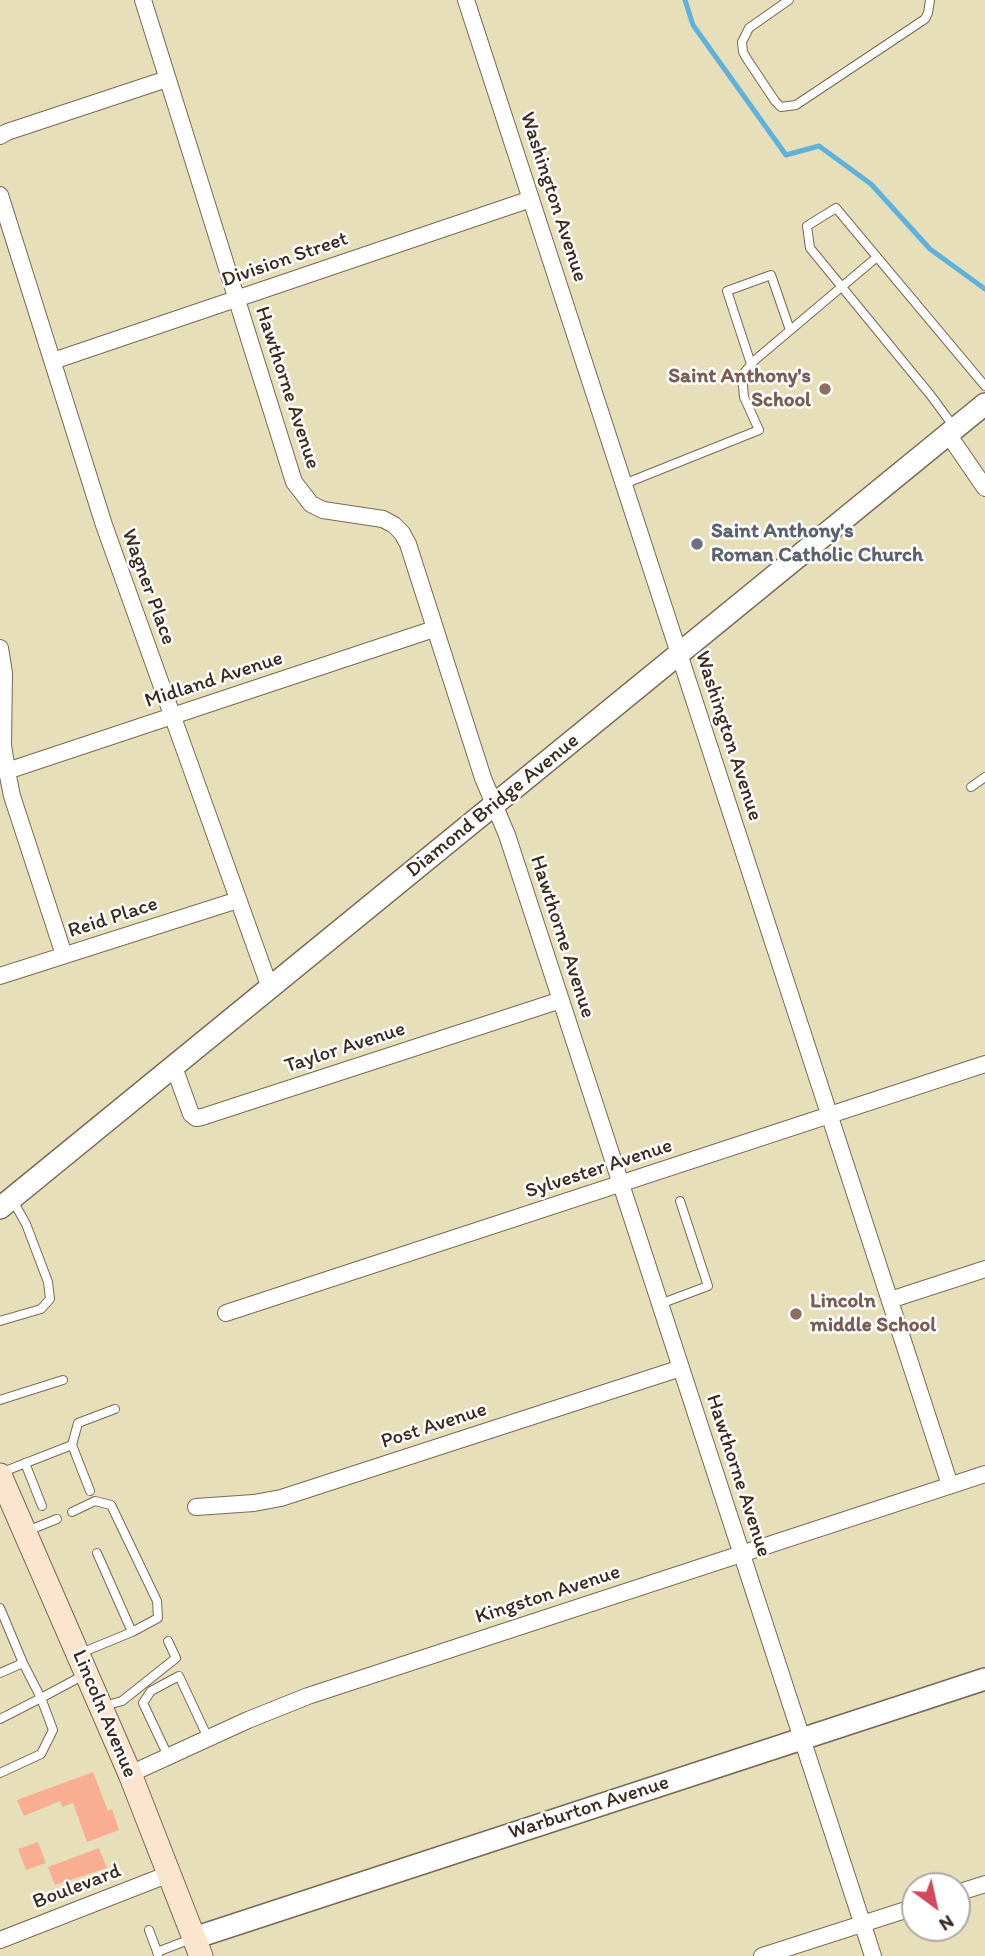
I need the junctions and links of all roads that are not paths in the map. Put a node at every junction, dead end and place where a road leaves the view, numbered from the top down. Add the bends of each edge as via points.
1 (142, 0) edge
2 (466, 0) edge
3 (789, 0) edge
4 (930, 0) edge
5 (167, 79) junction
6 (0, 136) edge
7 (0, 195) edge
8 (531, 199) junction
9 (877, 257) junction
10 (842, 287) junction
11 (237, 299) junction
12 (790, 330) junction
13 (52, 361) junction
14 (751, 364) junction
15 (985, 386) edge
16 (985, 404) edge
17 (952, 431) junction
18 (624, 484) junction
19 (985, 488) edge
20 (434, 629) junction
21 (0, 648) edge
22 (680, 654) junction
23 (172, 716) junction
24 (6, 771) junction
25 (985, 778) edge
26 (971, 787) dead end
27 (494, 805) junction
28 (238, 900) junction
29 (64, 955) junction
30 (0, 976) edge
31 (270, 988) junction
32 (561, 1000) junction
33 (985, 1064) edge
34 (174, 1066) junction
35 (830, 1115) junction
36 (621, 1184) junction
37 (680, 1201) dead end
38 (6, 1203) edge
39 (985, 1269) edge
40 (890, 1300) junction
41 (660, 1304) junction
42 (226, 1313) dead end
43 (0, 1321) edge
44 (681, 1368) junction
45 (63, 1380) dead end
46 (0, 1400) edge
47 (115, 1409) dead end
48 (72, 1445) junction
49 (25, 1464) junction
50 (0, 1474) edge
51 (985, 1474) edge
52 (950, 1485) junction
53 (90, 1491) dead end
54 (43, 1506) dead end
55 (196, 1507) dead end
56 (72, 1512) dead end
57 (57, 1518) dead end
58 (24, 1532) junction
59 (97, 1553) dead end
60 (741, 1553) junction
61 (0, 1608) edge
62 (132, 1632) junction
63 (168, 1641) dead end
64 (23, 1663) junction
65 (82, 1664) junction
66 (0, 1673) edge
67 (985, 1679) edge
68 (41, 1698) junction
69 (102, 1707) junction
70 (0, 1719) edge
71 (208, 1738) junction
72 (802, 1739) junction
73 (168, 1756) junction
74 (0, 1773) edge
75 (130, 1774) junction
76 (169, 1874) junction
77 (901, 1911) edge
78 (862, 1924) junction
79 (149, 1930) dead end
80 (0, 1940) edge
81 (197, 1947) edge
82 (158, 1954) edge
83 (762, 1956) edge
84 (873, 1956) edge

1 - 5 street, Hawthorne Avenue
2 - 8 street, Washington Avenue
3 - 4 lane via 749,27 742,42 747,59 781,107 796,105 925,19
5 - 6 street
5 - 11 street, Hawthorne Avenue
7 - 13 street, Wagner Place
8 - 11 street, Division Street
8 - 18 street, Washington Avenue
9 - 10 lane
9 - 10 lane via 836,208 807,226 810,248
9 - 15 lane
10 - 12 lane
10 - 17 lane via 932,397
11 - 13 street, Division Street
11 - 20 street, Hawthorne Avenue via 294,482 311,504 323,510 394,524 408,544
12 - 14 lane
12 - 14 lane via 772,275 727,291
13 - 23 street, Wagner Place
14 - 18 lane via 742,375 744,397 759,430
16 - 17 street, Diamond Bridge Avenue
17 - 19 street
17 - 22 street, Diamond Bridge Avenue
18 - 22 street, Washington Avenue
20 - 23 street, Midland Avenue
20 - 27 street, Hawthorne Avenue
21 - 24 street
22 - 27 street, Diamond Bridge Avenue
22 - 35 street, Washington Avenue
23 - 24 street, Midland Avenue
23 - 28 street, Wagner Place
24 - 29 street
25 - 26 lane
27 - 31 street, Diamond Bridge Avenue
27 - 32 street, Hawthorne Avenue
28 - 29 street, Reid Place
28 - 31 street, Wagner Place
29 - 30 street, Reid Place
31 - 34 street, Diamond Bridge Avenue
32 - 34 street, Taylor Avenue via 202,1117 191,1114
32 - 36 street, Hawthorne Avenue
33 - 35 street, Sylvester Avenue
34 - 38 street, Diamond Bridge Avenue
35 - 36 street, Sylvester Avenue
35 - 40 street, Washington Avenue
36 - 41 street, Hawthorne Avenue
36 - 42 street, Sylvester Avenue
37 - 41 lane via 708,1286
38 - 43 lane via 26,1224 50,1298 41,1309
39 - 40 street
40 - 52 street, Washington Avenue
41 - 44 street, Hawthorne Avenue
44 - 55 street, Post Avenue via 281,1498
44 - 60 street, Hawthorne Avenue
45 - 46 lane
47 - 48 lane via 78,1423
48 - 49 lane
48 - 53 lane
49 - 50 lane
49 - 54 lane
50 - 58 main road, Lincoln Avenue
51 - 52 street, Kingston Avenue
52 - 60 street, Kingston Avenue
56 - 62 lane via 95,1502 111,1505 158,1601 158,1618
57 - 58 lane
58 - 65 main road, Lincoln Avenue
59 - 62 lane
60 - 71 street, Kingston Avenue via 308,1696
60 - 72 street, Hawthorne Avenue
61 - 64 lane
62 - 65 lane
63 - 69 lane via 176,1658 122,1701
64 - 66 lane
64 - 68 lane
65 - 68 lane
65 - 69 main road, Lincoln Avenue
67 - 72 street, Warburton Avenue
68 - 70 lane
68 - 74 lane via 53,1730 41,1754
69 - 75 main road, Lincoln Avenue
71 - 73 street, Kingston Avenue
71 - 73 lane via 179,1676 151,1691 144,1703
72 - 78 street, Hawthorne Avenue
72 - 81 street, Warburton Avenue
73 - 75 street, Kingston Avenue
75 - 76 main road, Lincoln Avenue
76 - 80 street, Boulevard
76 - 81 main road, Lincoln Avenue
77 - 78 street
78 - 83 street
78 - 84 street, Hawthorne Avenue
79 - 82 lane
81 - 82 lane

